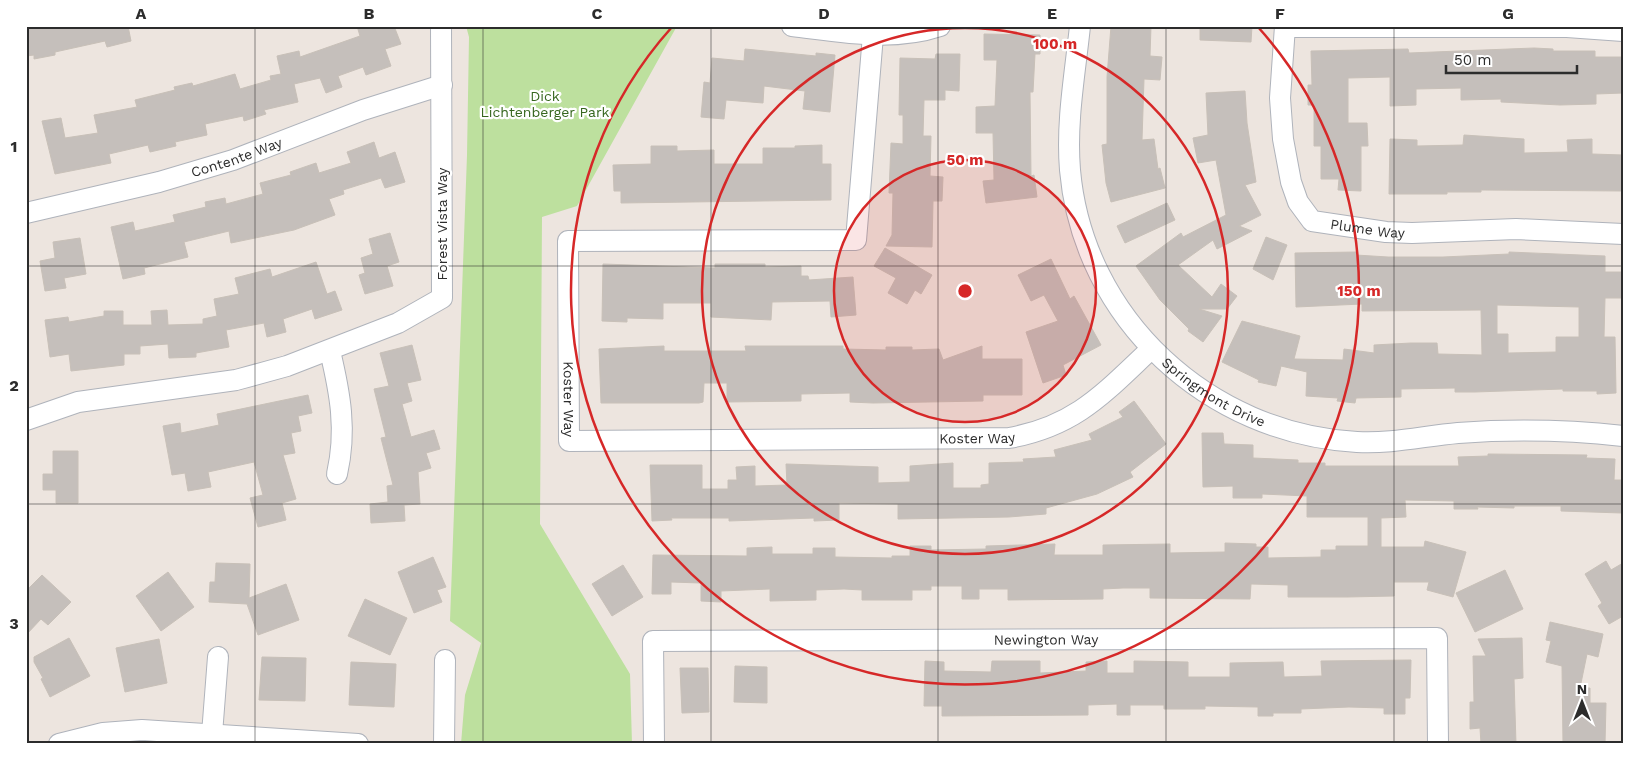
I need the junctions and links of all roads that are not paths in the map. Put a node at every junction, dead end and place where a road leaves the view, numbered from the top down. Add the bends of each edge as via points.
1 (441, 26) edge
2 (792, 26) edge
3 (940, 26) edge
4 (1080, 26) edge
5 (1285, 27) edge
6 (1623, 31) edge
7 (873, 35) junction
8 (442, 85) junction
9 (26, 212) edge
10 (1623, 234) edge
11 (1151, 349) junction
12 (330, 351) junction
13 (26, 420) edge
14 (1623, 436) edge
15 (337, 474) dead end
16 (218, 657) dead end
17 (445, 660) dead end
18 (212, 734) junction
19 (60, 744) edge
20 (358, 744) edge
21 (444, 744) edge
22 (654, 744) edge
23 (1438, 744) edge

1 - 8 street, Forest Vista Way
2 - 7 street
3 - 7 street via 909,34
4 - 11 street, Springmont Drive via 1069,128 1073,192 1082,233 1118,308
5 - 6 street via 1568,27
5 - 10 street, Plume Way via 1280,98 1282,139 1298,202 1312,221 1412,234 1516,229
7 - 11 street, Koster Way via 856,240 568,241 569,441 1009,438 1049,428 1085,409
8 - 9 street, Contente Way via 168,180
8 - 12 street, Forest Vista Way via 442,298 398,323
11 - 14 street, Springmont Drive via 1182,377 1217,401 1274,427 1315,437 1377,442 1506,430 1556,430
12 - 13 street, Forest Vista Way via 236,380 97,399
12 - 15 street via 343,414 342,455
16 - 18 street
17 - 21 street
18 - 19 street via 142,730 103,733
18 - 20 street
22 - 23 street, Newington Way via 653,641 1427,638 1437,638

